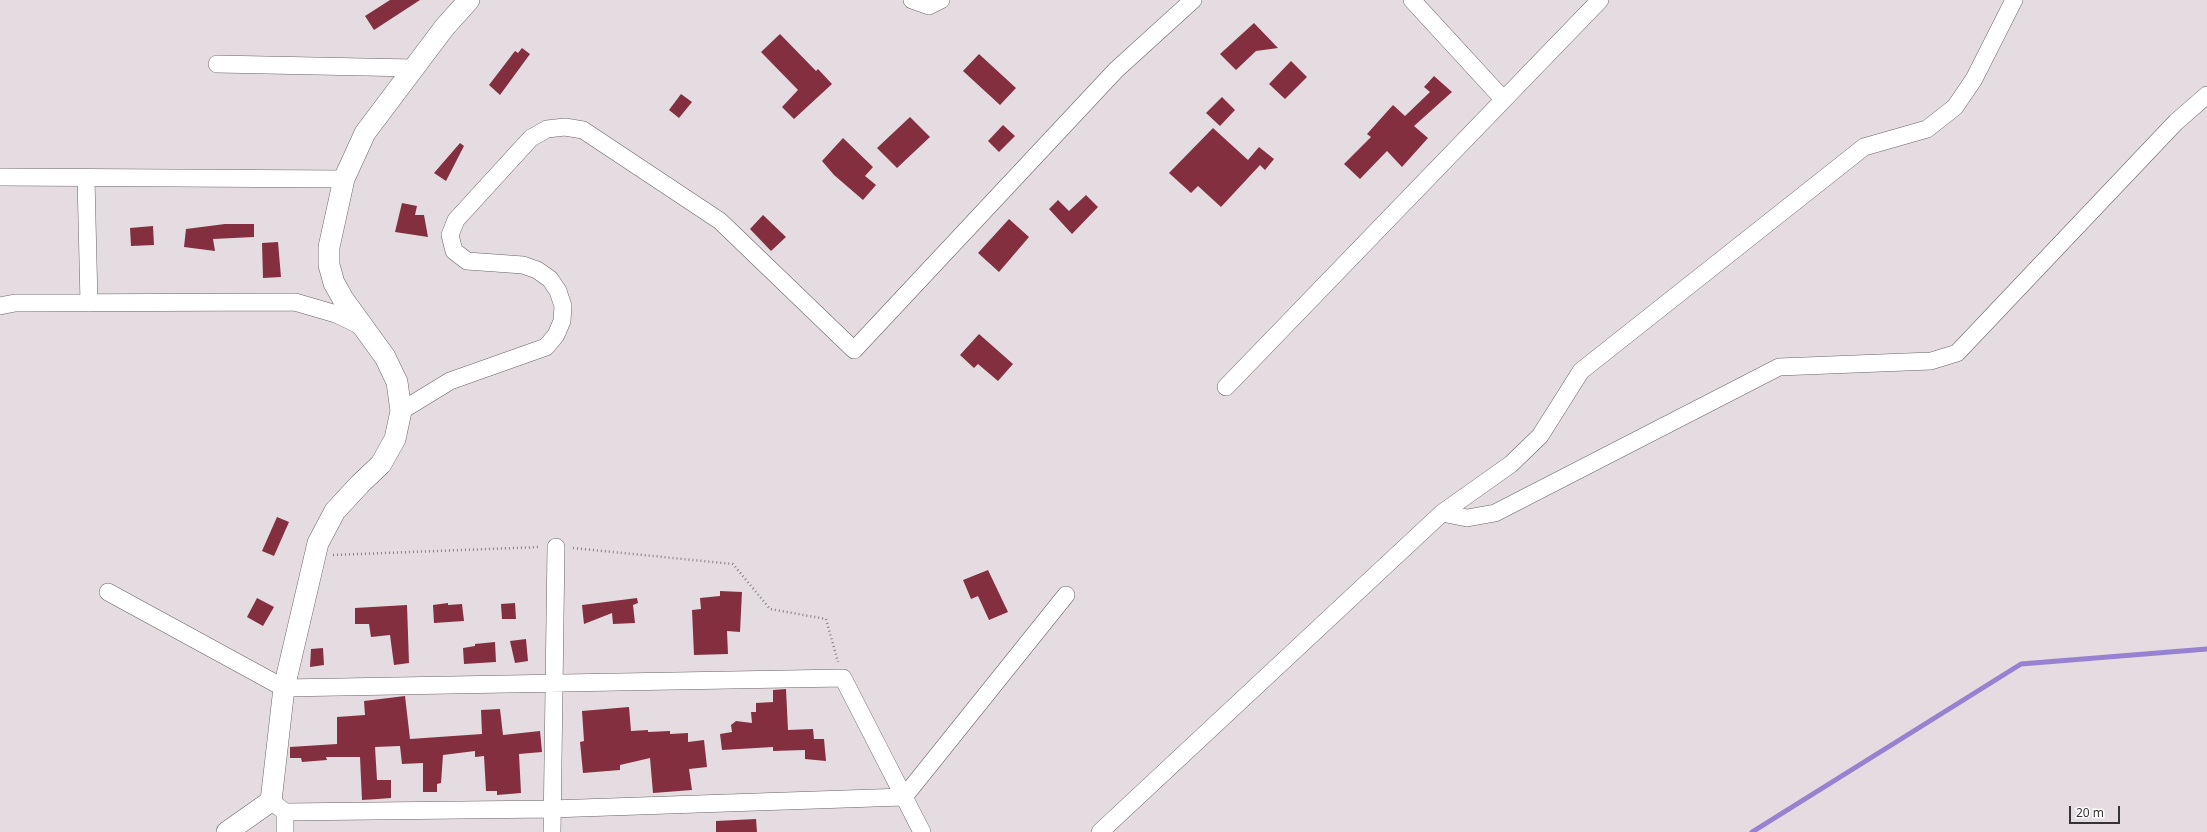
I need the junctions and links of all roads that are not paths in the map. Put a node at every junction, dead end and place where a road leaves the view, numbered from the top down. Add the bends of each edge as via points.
1 (469, 0) edge
2 (912, 0) edge
3 (941, 0) edge
4 (1193, 0) edge
5 (1412, 0) edge
6 (1600, 0) edge
7 (2014, 0) edge
8 (217, 64) dead end
9 (414, 68) junction
10 (2207, 95) edge
11 (1503, 99) junction
12 (0, 177) edge
13 (86, 178) junction
14 (344, 179) junction
15 (89, 303) junction
16 (0, 306) edge
17 (363, 328) junction
18 (1226, 387) dead end
19 (401, 411) junction
20 (1442, 513) junction
21 (556, 546) road end
22 (108, 592) dead end
23 (1066, 595) dead end
24 (552, 683) junction
25 (284, 688) junction
26 (904, 797) junction
27 (278, 806) junction
28 (551, 809) junction
29 (227, 832) edge
30 (285, 832) edge
31 (552, 832) edge
32 (922, 832) edge
33 (1100, 832) edge

1 - 9 street
2 - 3 street via 929,6
4 - 19 street via 1116,70 854,350 720,220 583,130 565,127 547,129 531,138 456,220 450,235 454,251 467,261 523,265 537,270 550,279 558,291 563,306 562,321 556,335 546,347 450,381
5 - 11 street
6 - 11 street
7 - 20 street via 1974,79 1955,107 1927,130 1864,147 1587,366 1581,371 1540,436 1511,464
8 - 9 street
9 - 14 street via 365,133
10 - 20 street via 2176,122 1957,353 1931,361 1779,366 1495,513 1467,518
11 - 18 street
12 - 13 street
13 - 14 street
13 - 15 street
14 - 17 street via 329,247 329,265 334,283
15 - 16 street via 15,303
15 - 17 street via 295,302 336,314
17 - 19 street via 385,357 397,382
19 - 25 street via 395,439 381,464 335,511 318,543
20 - 33 street
21 - 24 street
22 - 25 street
23 - 26 street
24 - 25 street
24 - 26 street via 843,678
24 - 28 street
25 - 27 street
26 - 28 street
26 - 32 street
27 - 28 street
27 - 29 street
27 - 30 street
28 - 31 street

